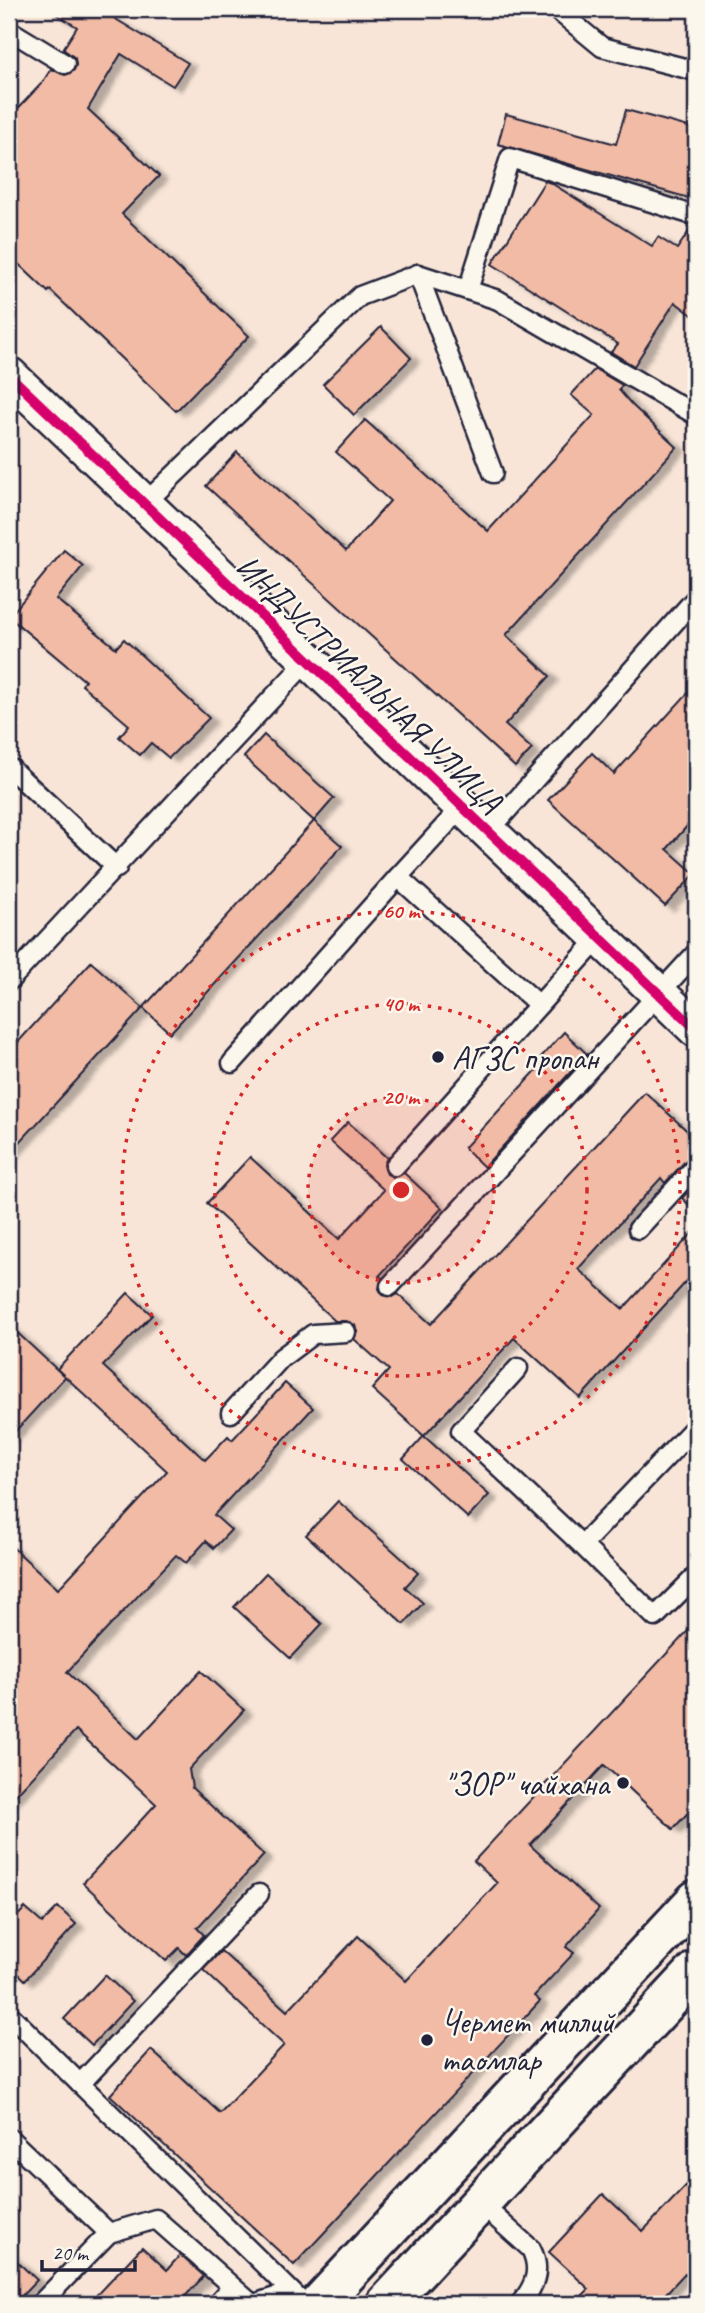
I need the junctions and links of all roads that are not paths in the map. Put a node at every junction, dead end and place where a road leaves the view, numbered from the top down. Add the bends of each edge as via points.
1 (556, 9) edge
2 (9, 30) edge
3 (65, 64) dead end
4 (696, 71) edge
5 (696, 216) edge
6 (418, 274) junction
7 (468, 290) junction
8 (9, 375) edge
9 (696, 415) edge
10 (493, 473) dead end
11 (145, 504) junction
12 (696, 598) edge
13 (308, 660) junction
14 (9, 770) edge
15 (462, 807) junction
16 (488, 832) junction
17 (117, 868) junction
18 (398, 877) junction
19 (599, 938) junction
20 (696, 953) edge
21 (9, 981) edge
22 (658, 993) junction
23 (538, 1004) junction
24 (696, 1029) edge
25 (232, 1063) dead end
26 (395, 1166) dead end
27 (696, 1166) edge
28 (638, 1229) dead end
29 (390, 1286) dead end
30 (346, 1332) dead end
31 (518, 1368) dead end
32 (231, 1413) dead end
33 (696, 1426) edge
34 (582, 1545) junction
35 (696, 1576) edge
36 (259, 1894) dead end
37 (696, 1900) edge
38 (696, 1971) edge
39 (9, 2014) edge
40 (80, 2084) junction
41 (9, 2138) edge
42 (481, 2204) junction
43 (109, 2232) junction
44 (232, 2287) junction
45 (305, 2300) edge
46 (40, 2304) edge
47 (217, 2304) edge
48 (253, 2304) edge
49 (386, 2304) edge
50 (520, 2304) edge

1 - 4 lane via 602,47
2 - 3 lane
5 - 7 lane via 510,158
6 - 7 lane
6 - 10 lane
6 - 11 lane via 360,296
7 - 9 lane via 498,300
8 - 11 street, ИНДУСТРИАЛЬНАЯ УЛИЦА
11 - 13 street, ИНДУСТРИАЛЬНАЯ УЛИЦА
12 - 16 lane
13 - 15 street, ИНДУСТРИАЛЬНАЯ УЛИЦА
13 - 17 lane
14 - 17 lane
15 - 16 street, ИНДУСТРИАЛЬНАЯ УЛИЦА
15 - 18 lane
16 - 19 street, ИНДУСТРИАЛЬНАЯ УЛИЦА
17 - 21 lane
18 - 23 lane
18 - 25 lane
19 - 22 street, ИНДУСТРИАЛЬНАЯ УЛИЦА
19 - 23 lane
20 - 22 lane
22 - 24 street, ИНДУСТРИАЛЬНАЯ УЛИЦА
22 - 29 lane
23 - 26 lane
27 - 28 lane
30 - 32 lane via 313,1334 281,1358
31 - 34 lane via 461,1431
33 - 34 lane
34 - 35 lane via 655,1617
36 - 40 lane
37 - 45 main road
38 - 42 main road
39 - 40 lane
40 - 45 lane
41 - 43 lane
42 - 49 main road
42 - 50 lane via 536,2258 536,2279
43 - 44 lane via 156,2219
43 - 46 lane
44 - 47 lane
44 - 48 lane
45 - 48 lane

